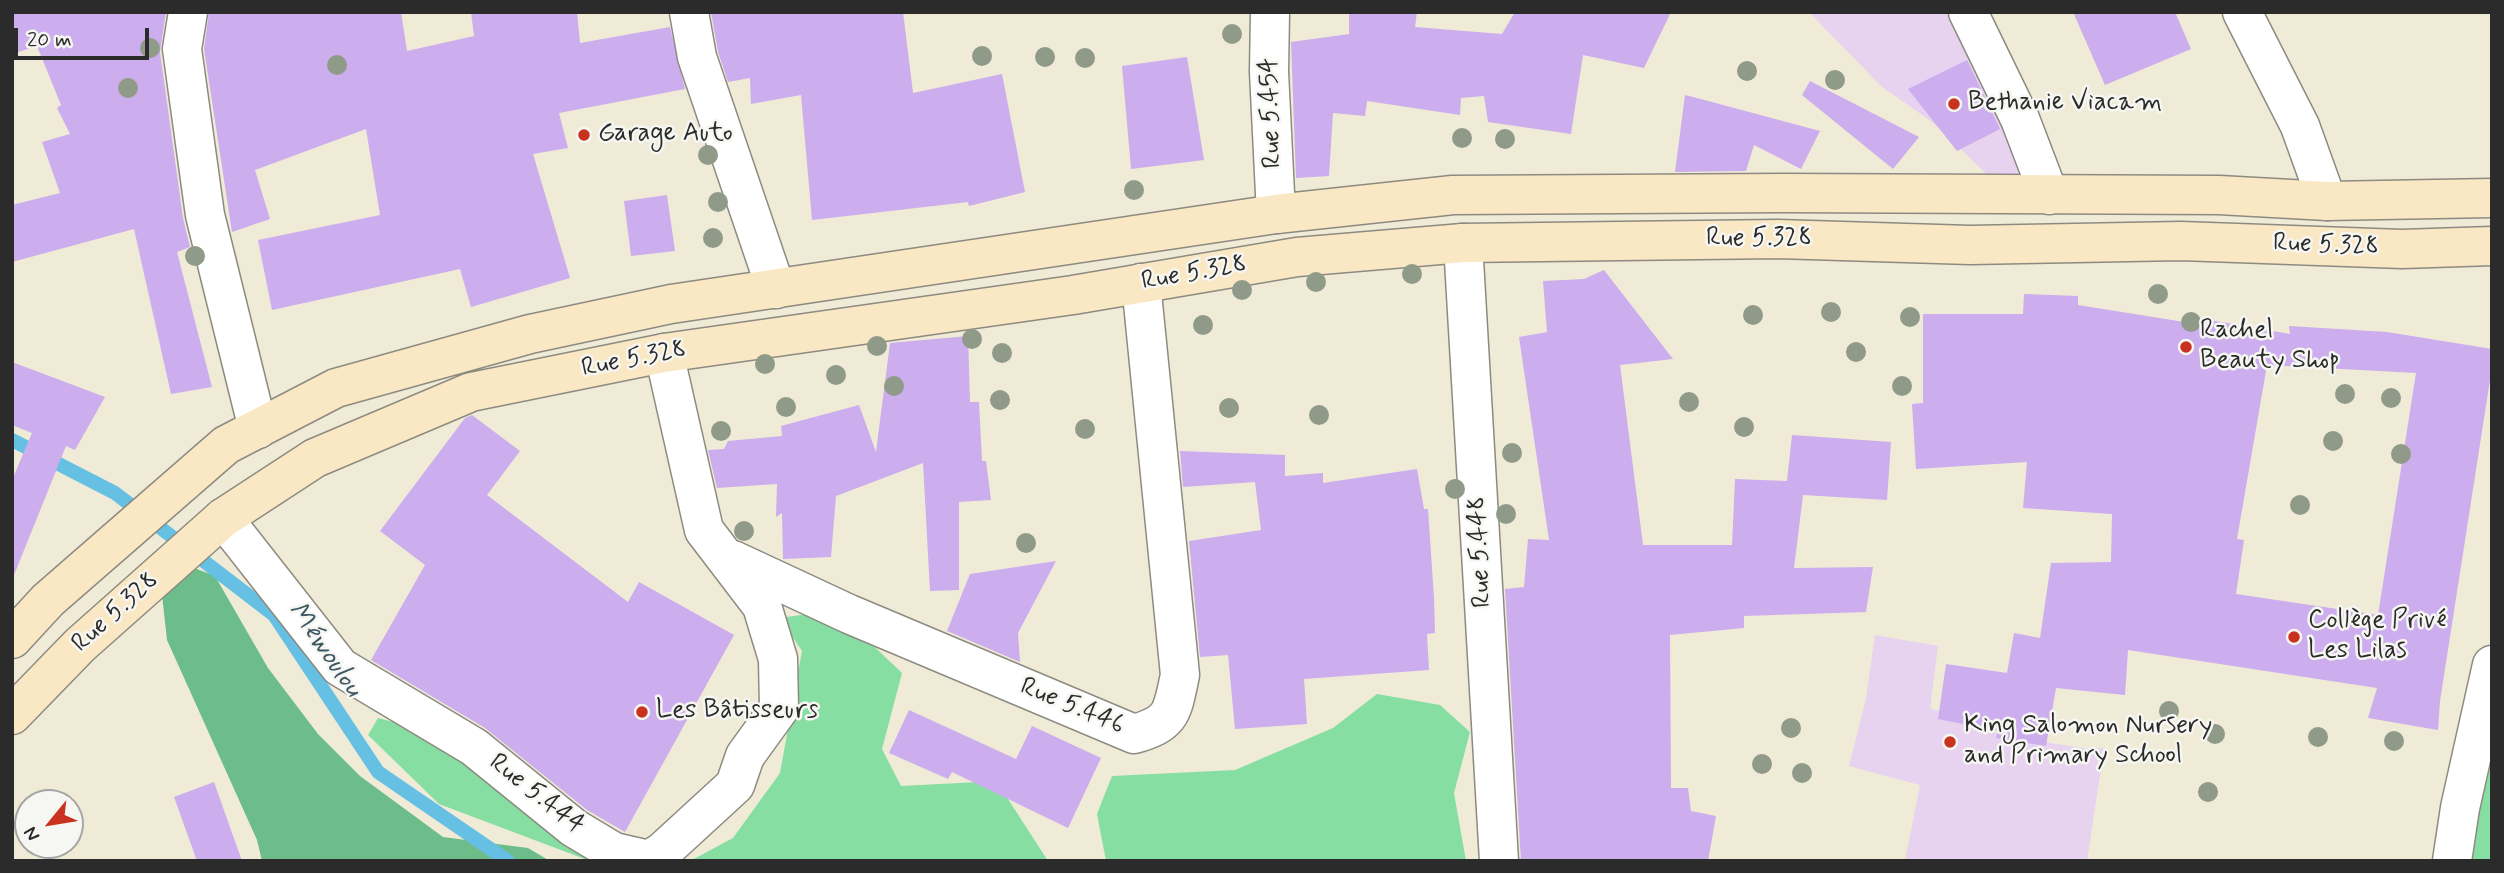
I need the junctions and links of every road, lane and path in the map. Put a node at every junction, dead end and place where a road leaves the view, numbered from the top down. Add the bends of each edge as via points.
1 (188, 12) edge
2 (689, 12) edge
3 (1270, 12) edge
4 (1968, 12) edge
5 (2242, 12) edge
6 (2049, 195) junction
7 (2492, 198) edge
8 (2327, 201) junction
9 (1276, 214) junction
10 (1463, 243) junction
11 (2492, 246) edge
12 (1141, 283) junction
13 (776, 289) junction
14 (664, 353) junction
15 (258, 429) junction
16 (212, 528) junction
17 (727, 557) junction
18 (12, 639) edge
19 (2492, 665) edge
20 (12, 715) edge
21 (1499, 861) edge
22 (2452, 861) edge

1 - 15 street via 182,49 205,215
2 - 13 street via 697,57
3 - 9 street, Rue 5.454
4 - 6 street via 2020,119
5 - 8 street via 2300,126
6 - 8 main road, Rue 5.328 via 2219,195
6 - 9 main road, Rue 5.328 via 1453,195
7 - 8 main road, Rue 5.328
9 - 13 main road, Rue 5.328
10 - 11 main road, Rue 5.328 via 1778,239 1970,245 2181,241 2402,249
10 - 12 main road, Rue 5.328 via 1297,257
10 - 21 street, Rue 5.448
12 - 14 main road, Rue 5.328
12 - 17 street, Rue 5.446 via 1180,675 1172,712 1159,727 1133,734
13 - 15 main road, Rue 5.328 via 671,303 530,334 336,388
14 - 16 main road, Rue 5.328 via 471,392 315,458
14 - 17 street, Rue 5.444 via 705,530
15 - 18 main road, Rue 5.328 via 226,445 48,600
16 - 17 street, Rue 5.444 via 340,667 474,747 574,828 614,852 649,860 735,785 746,756 779,709 778,659 762,606
16 - 20 main road, Rue 5.328 via 80,645
19 - 22 street

